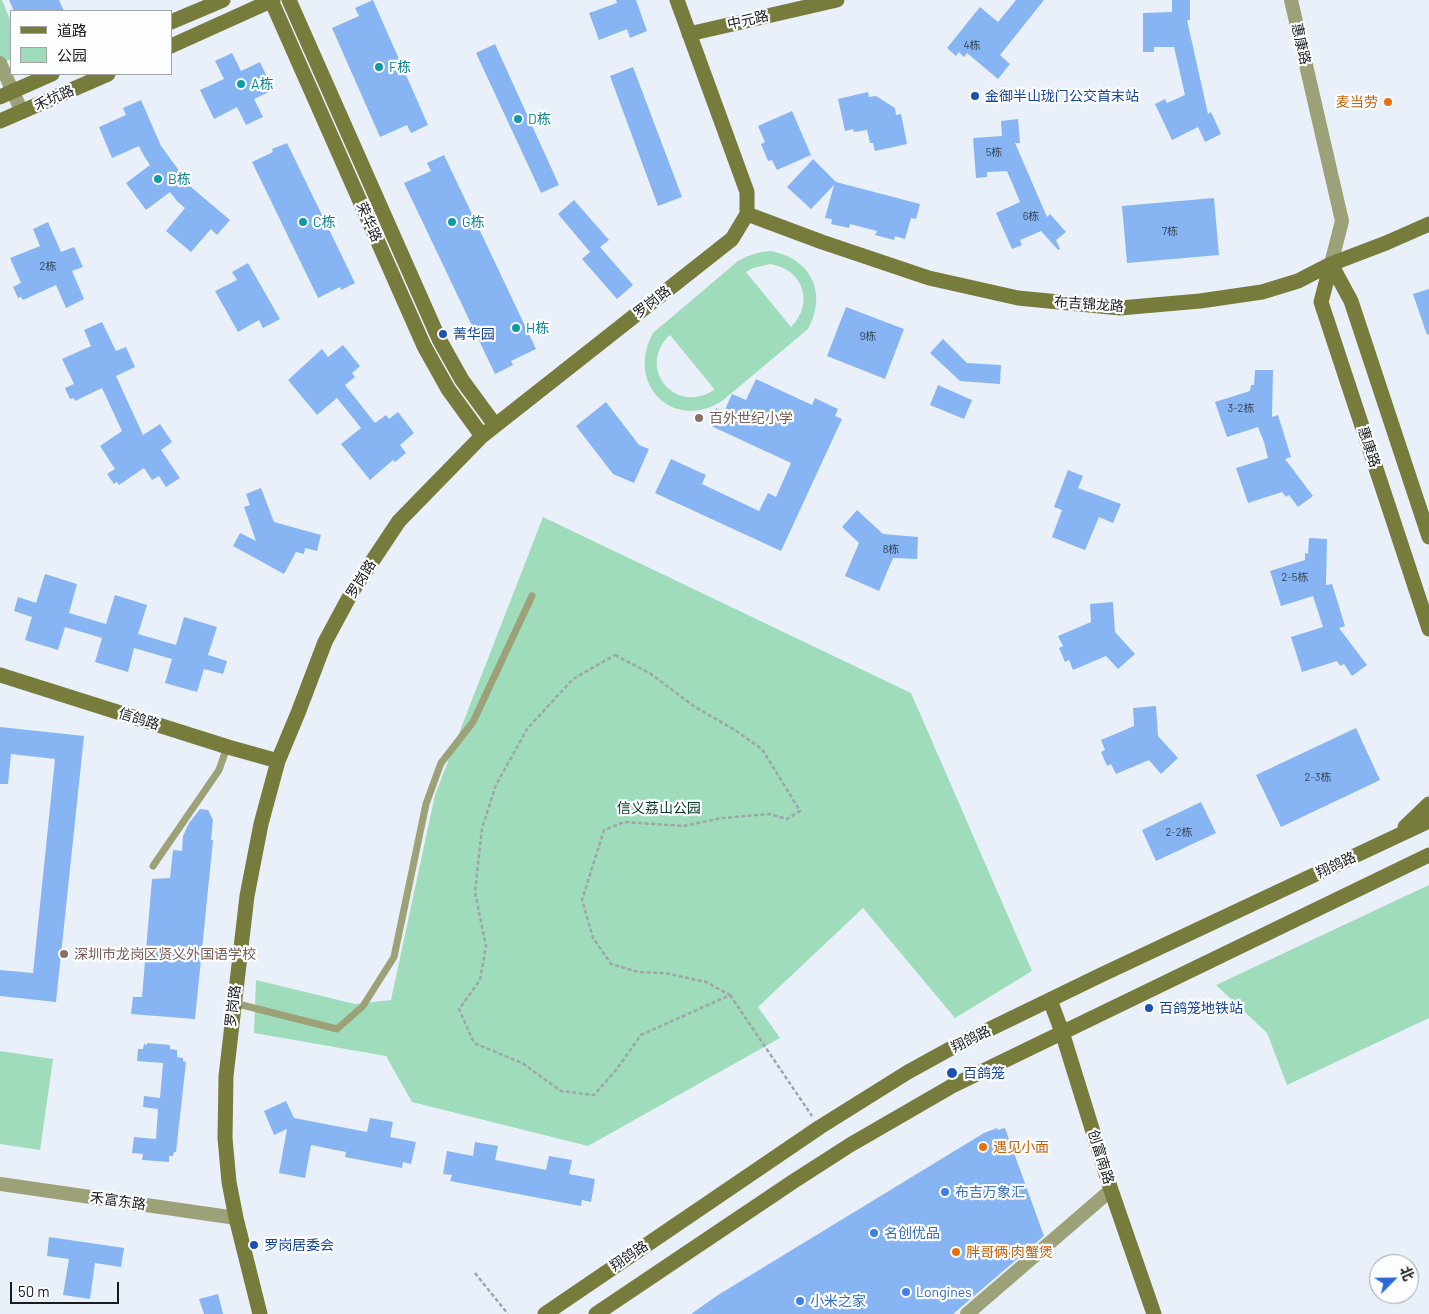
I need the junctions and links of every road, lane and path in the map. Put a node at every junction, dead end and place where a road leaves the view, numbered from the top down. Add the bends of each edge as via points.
1 (223, 0) edge
2 (272, 0) edge
3 (289, 0) edge
4 (676, 0) edge
5 (837, 0) edge
6 (1291, 0) edge
7 (172, 22) edge
8 (689, 34) junction
9 (172, 46) edge
10 (0, 62) edge
11 (50, 75) edge
12 (106, 75) edge
13 (6, 94) edge
14 (22, 112) junction
15 (0, 121) edge
16 (747, 214) junction
17 (1429, 224) edge
18 (1331, 264) junction
19 (495, 425) junction
20 (482, 436) junction
21 (1429, 536) edge
22 (532, 596) dead end
23 (1429, 629) edge
24 (0, 675) edge
25 (228, 747) junction
26 (278, 761) junction
27 (1429, 804) edge
28 (1429, 821) edge
29 (1388, 841) junction
30 (1429, 855) edge
31 (1429, 864) edge
32 (153, 866) dead end
33 (1392, 873) junction
34 (730, 995) junction
35 (1050, 1000) junction
36 (234, 1002) junction
37 (1062, 1032) junction
38 (820, 1127) junction
39 (0, 1184) edge
40 (1111, 1190) junction
41 (236, 1218) junction
42 (475, 1273) dead end
43 (260, 1314) edge
44 (508, 1314) edge
45 (545, 1314) edge
46 (596, 1314) edge
47 (966, 1314) edge
48 (1154, 1314) edge

1 - 7 street
2 - 9 street
2 - 20 street, 荣华路 via 424,346 448,389
3 - 19 street, 荣华路 via 439,339 462,380
4 - 8 street
5 - 8 street, 中元路
6 - 18 street, 惠康路 via 1342,221
8 - 16 street via 747,192
10 - 13 street
11 - 13 street, 禾坑路
12 - 14 street, 禾坑路
13 - 14 street
14 - 15 street, 禾坑路
16 - 18 street, 布吉锦龙路 via 929,278 1018,298 1120,308 1262,292 1298,281
16 - 19 street, 罗岗路 via 732,239
17 - 18 street, 布吉锦龙路
18 - 21 street, 惠康路 via 1351,301
18 - 23 street, 惠康路 via 1321,302
19 - 20 street, 罗岗路
20 - 26 street, 罗岗路 via 399,520 353,590 324,642
22 - 36 lane via 472,722 441,763 426,804 394,957 363,1006 337,1029
24 - 25 street, 信鸽路
25 - 26 street, 信鸽路
25 - 32 lane via 219,770
26 - 36 street, 罗岗路 via 247,896
27 - 29 street
28 - 29 street, 翔鸽路
29 - 35 street, 翔鸽路
30 - 33 street
31 - 33 street
33 - 37 street
34 - 34 path via 706,982 664,972 638,972 611,964 594,938 582,900 604,830 624,822 684,826 722,818 770,814 787,820 800,811 762,749 695,707 651,674 615,655 573,679 527,729 496,785 482,828 475,892 486,946 480,980 460,1009 474,1044 522,1063 561,1091 594,1095 641,1035
34 - 38 path
35 - 37 street, 创富南路
35 - 38 street, 翔鸽路 via 908,1072
36 - 41 street, 罗岗路 via 226,1076 225,1138
37 - 40 street, 创富南路
37 - 46 street via 952,1086 850,1145
38 - 45 street, 翔鸽路
39 - 41 street, 禾富东路
40 - 47 street
40 - 48 street, 创富南路
41 - 43 street, 罗岗路
42 - 44 path

